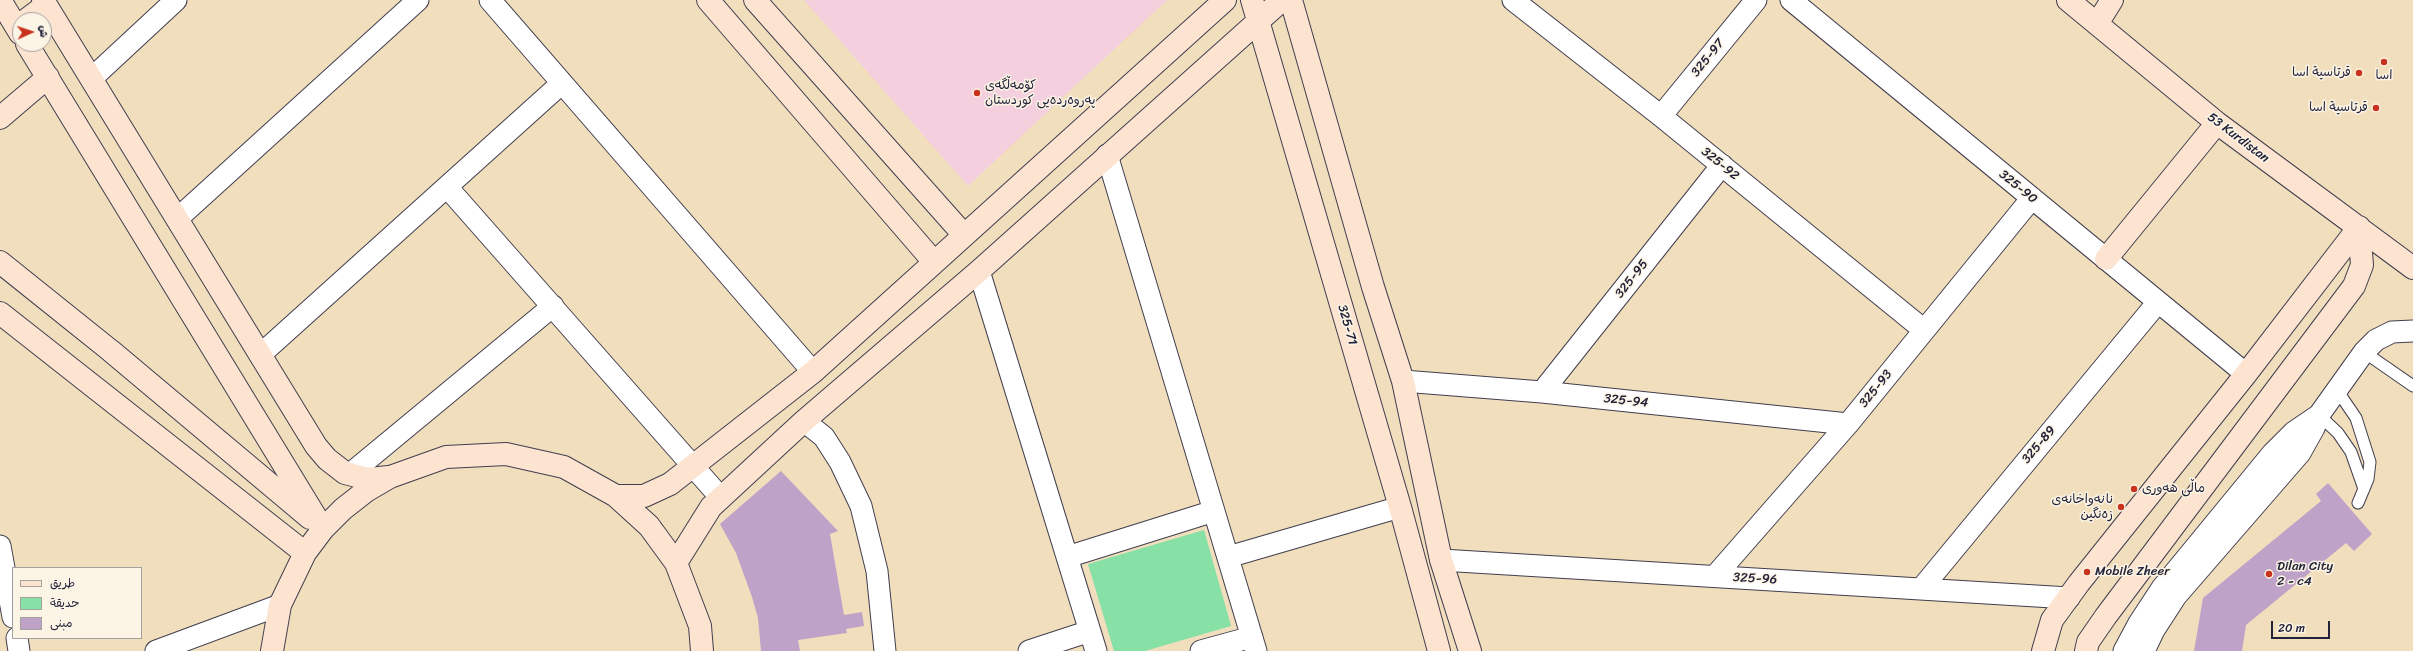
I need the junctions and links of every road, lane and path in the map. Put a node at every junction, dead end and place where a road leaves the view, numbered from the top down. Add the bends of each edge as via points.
1 (0, 0) edge
2 (176, 0) edge
3 (418, 0) edge
4 (490, 0) edge
5 (708, 0) edge
6 (755, 0) edge
7 (1225, 0) edge
8 (1252, 0) edge
9 (1282, 0) edge
10 (1291, 0) edge
11 (1513, 0) edge
12 (1756, 0) edge
13 (1791, 0) edge
14 (2068, 0) edge
15 (2112, 0) edge
16 (44, 2) edge
17 (36, 12) edge
18 (12, 16) edge
19 (1259, 20) junction
20 (2097, 24) junction
21 (34, 52) edge
22 (48, 77) junction
23 (91, 79) junction
24 (562, 83) junction
25 (1661, 116) junction
26 (0, 118) edge
27 (2217, 124) junction
28 (1107, 155) junction
29 (1722, 165) junction
30 (447, 187) junction
31 (2032, 198) junction
32 (177, 219) junction
33 (2359, 227) junction
34 (964, 235) junction
35 (2106, 259) junction
36 (0, 262) edge
37 (934, 262) junction
38 (2413, 268) edge
39 (979, 271) junction
40 (2158, 302) junction
41 (553, 306) junction
42 (0, 313) edge
43 (1924, 330) junction
44 (2413, 331) edge
45 (2364, 352) junction
46 (260, 355) junction
47 (812, 372) junction
48 (2246, 374) junction
49 (1403, 381) junction
50 (2413, 386) edge
51 (2337, 390) junction
52 (1542, 392) junction
53 (2319, 414) junction
54 (804, 421) junction
55 (1848, 424) junction
56 (695, 466) junction
57 (350, 474) junction
58 (390, 477) junction
59 (2364, 491) junction
60 (616, 496) junction
61 (721, 498) junction
62 (2358, 503) dead end
63 (1400, 507) junction
64 (1214, 511) junction
65 (323, 529) junction
66 (0, 546) edge
67 (305, 553) junction
68 (1067, 557) junction
69 (1228, 557) junction
70 (1441, 560) junction
71 (676, 563) junction
72 (1715, 576) junction
73 (1921, 589) junction
74 (2069, 598) junction
75 (280, 605) junction
76 (12, 612) edge
77 (1090, 631) junction
78 (17, 639) edge
79 (1254, 644) edge
80 (160, 650) edge
81 (19, 651) edge
82 (272, 651) edge
83 (702, 651) edge
84 (885, 651) edge
85 (1028, 651) edge
86 (1096, 651) edge
87 (1201, 651) edge
88 (1439, 651) edge
89 (1470, 651) edge
90 (2044, 651) edge
91 (2086, 651) edge
92 (2124, 651) edge
93 (2144, 651) edge

1 - 18 street
2 - 23 street
3 - 32 street
4 - 24 street
5 - 37 street
6 - 34 street
7 - 34 street
8 - 19 street, 325-71
9 - 19 street
10 - 49 street via 1373,287
11 - 25 street, 325-92
12 - 25 street, 325-97
13 - 31 street, 325-90
14 - 20 street, 53 Kurdistan
15 - 20 street
16 - 17 street
16 - 23 street
19 - 28 street
19 - 63 street, 325-71
20 - 27 street, 53 Kurdistan
21 - 22 street
22 - 26 street
22 - 65 street
23 - 32 street
24 - 30 street
24 - 47 street
25 - 29 street, 325-92
27 - 33 street, 53 Kurdistan
27 - 35 street
28 - 39 street
28 - 64 street
29 - 43 street, 325-92
29 - 52 street, 325-95
30 - 41 street
30 - 46 street
31 - 35 street, 325-90
31 - 43 street, 325-93
32 - 46 street
33 - 38 street, 53 Kurdistan
33 - 48 street
33 - 91 street via 2362,265 2354,286 2106,616 2088,642
34 - 37 street
35 - 40 street, 325-90
36 - 65 street via 111,351
37 - 47 street
39 - 54 street
39 - 68 street
40 - 48 street, 325-90
40 - 73 street, 325-89
41 - 56 street
41 - 57 street
42 - 67 street
43 - 55 street, 325-93
44 - 45 street via 2392,332 2376,340
45 - 50 lane
45 - 51 street
46 - 57 street via 316,446 327,459
47 - 56 street
48 - 74 street
49 - 52 street, 325-94
49 - 70 street
51 - 53 street
51 - 59 lane via 2356,418 2370,462
52 - 55 street, 325-94
53 - 59 lane via 2338,433 2351,452 2362,478
53 - 92 street via 2294,432 2262,466 2162,588 2138,623
53 - 93 street via 2300,453 2176,596
54 - 61 street
54 - 84 street via 824,437 840,462 861,506 877,571
55 - 72 street, 325-93
56 - 60 street via 670,484 644,496
56 - 61 street
57 - 58 street via 368,478
58 - 60 street via 446,458 506,454 564,468
58 - 65 street via 366,491
59 - 62 lane
60 - 71 street via 649,526
61 - 71 street via 711,507
63 - 69 street
63 - 88 street, 325-71
64 - 68 street
64 - 69 street
65 - 67 street
66 - 76 street
67 - 75 street
68 - 77 street
69 - 79 street
70 - 72 street, 325-96
70 - 89 street
71 - 83 street via 700,626
72 - 73 street, 325-96
73 - 74 street, 325-96
74 - 90 street via 2052,620
75 - 80 street
75 - 82 street
77 - 85 street
77 - 86 street
78 - 81 street
79 - 87 street

